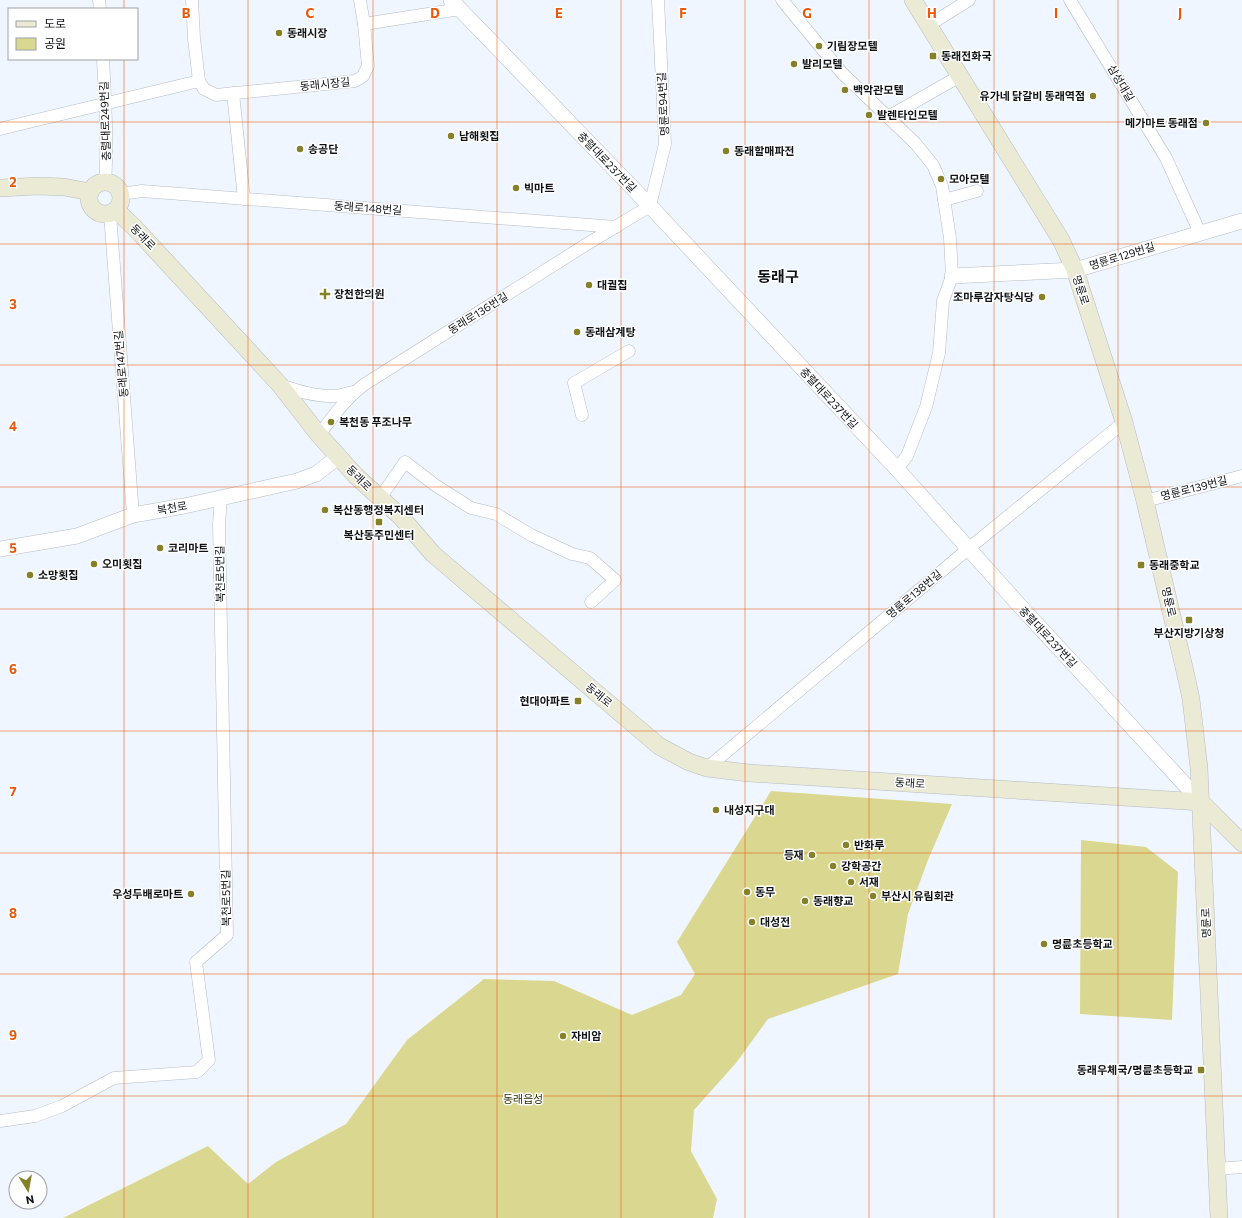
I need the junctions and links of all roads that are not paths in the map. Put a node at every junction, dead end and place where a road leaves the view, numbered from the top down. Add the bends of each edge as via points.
1 (192, 0) edge
2 (360, 0) edge
3 (658, 0) edge
4 (782, 0) edge
5 (914, 0) edge
6 (969, 0) edge
7 (1070, 0) edge
8 (456, 4) edge
9 (364, 24) junction
10 (929, 25) junction
11 (103, 60) edge
12 (960, 76) junction
13 (199, 81) junction
14 (233, 93) junction
15 (105, 103) junction
16 (888, 117) junction
17 (0, 129) edge
18 (105, 182) junction
19 (0, 188) edge
20 (977, 191) dead end
21 (90, 192) junction
22 (244, 199) junction
23 (944, 200) junction
24 (116, 206) junction
25 (650, 206) junction
26 (1242, 221) edge
27 (616, 227) junction
28 (1200, 233) junction
29 (1075, 270) junction
30 (952, 276) junction
31 (629, 350) dead end
32 (280, 385) junction
33 (354, 392) junction
34 (582, 415) dead end
35 (1124, 422) junction
36 (319, 435) junction
37 (338, 456) junction
38 (897, 469) junction
39 (1242, 476) edge
40 (221, 498) junction
41 (380, 498) junction
42 (1145, 501) junction
43 (134, 515) junction
44 (0, 549) edge
45 (968, 549) junction
46 (592, 602) dead end
47 (706, 768) junction
48 (1201, 802) junction
49 (1242, 843) edge
50 (0, 1121) edge
51 (1242, 1167) edge
52 (1217, 1169) junction
53 (1219, 1218) edge

1 - 13 street
2 - 9 street, 동래시장길
3 - 25 street, 명륜로94번길 via 665,144
4 - 16 street via 842,73
5 - 10 main road, 명륜로
6 - 10 street
7 - 28 street, 삼성대길 via 1166,158
8 - 9 street
8 - 25 street, 충렬대로237번길
9 - 14 street, 동래시장길 via 368,66 363,76 355,81
10 - 12 main road, 명륜로
11 - 15 street, 충렬대로249번길
12 - 16 street
12 - 29 main road, 명륜로 via 1061,240
13 - 14 street, 동래시장길 via 204,89 216,95
13 - 15 street
14 - 22 street
15 - 17 street
15 - 18 street, 충렬대로249번길
16 - 23 street via 933,165 942,186
18 - 21 main road via 96,185
18 - 24 main road, 동래로 via 118,188
19 - 21 main road via 64,187
20 - 23 street
21 - 24 main road, 동래로 via 89,201 93,209 100,214
22 - 24 street, 동래로148번길 via 142,192
22 - 27 street, 동래로148번길
23 - 30 street
24 - 32 main road, 동래로
24 - 43 street, 동래로147번길
25 - 27 street, 동래로136번길
25 - 38 street, 충렬대로237번길
26 - 28 street, 명륜로129번길
27 - 33 street, 동래로136번길
28 - 29 street, 명륜로129번길
29 - 30 street, 명륜로129번길
29 - 35 main road, 명륜로
30 - 38 street via 943,301 939,353 926,407 906,456
31 - 34 street via 574,383
32 - 33 street via 323,395 336,396
32 - 36 main road, 동래로
33 - 36 street, 동래로136번길
35 - 42 main road, 명륜로
35 - 45 street, 명륜로138번길
36 - 37 main road, 동래로
37 - 40 street, 복천로 via 316,474 297,481
37 - 41 main road, 동래로
38 - 45 street, 충렬대로237번길
39 - 42 street, 명륜로139번길
40 - 43 street, 복천로
40 - 50 street, 복천로5번길 via 227,935 196,962 209,1060 196,1072 114,1078 62,1106 36,1116
41 - 46 street via 404,462 471,508 496,514 530,535 572,554 590,558 615,580
41 - 47 main road, 동래로 via 401,517 433,554 659,746
42 - 48 main road, 명륜로 via 1191,699
43 - 44 street, 복천로 via 77,536
45 - 47 street, 명륜로138번길
45 - 48 street, 충렬대로237번길
47 - 48 main road, 동래로
48 - 49 main road
48 - 52 main road, 명륜로
51 - 52 street
52 - 53 main road, 명륜로

